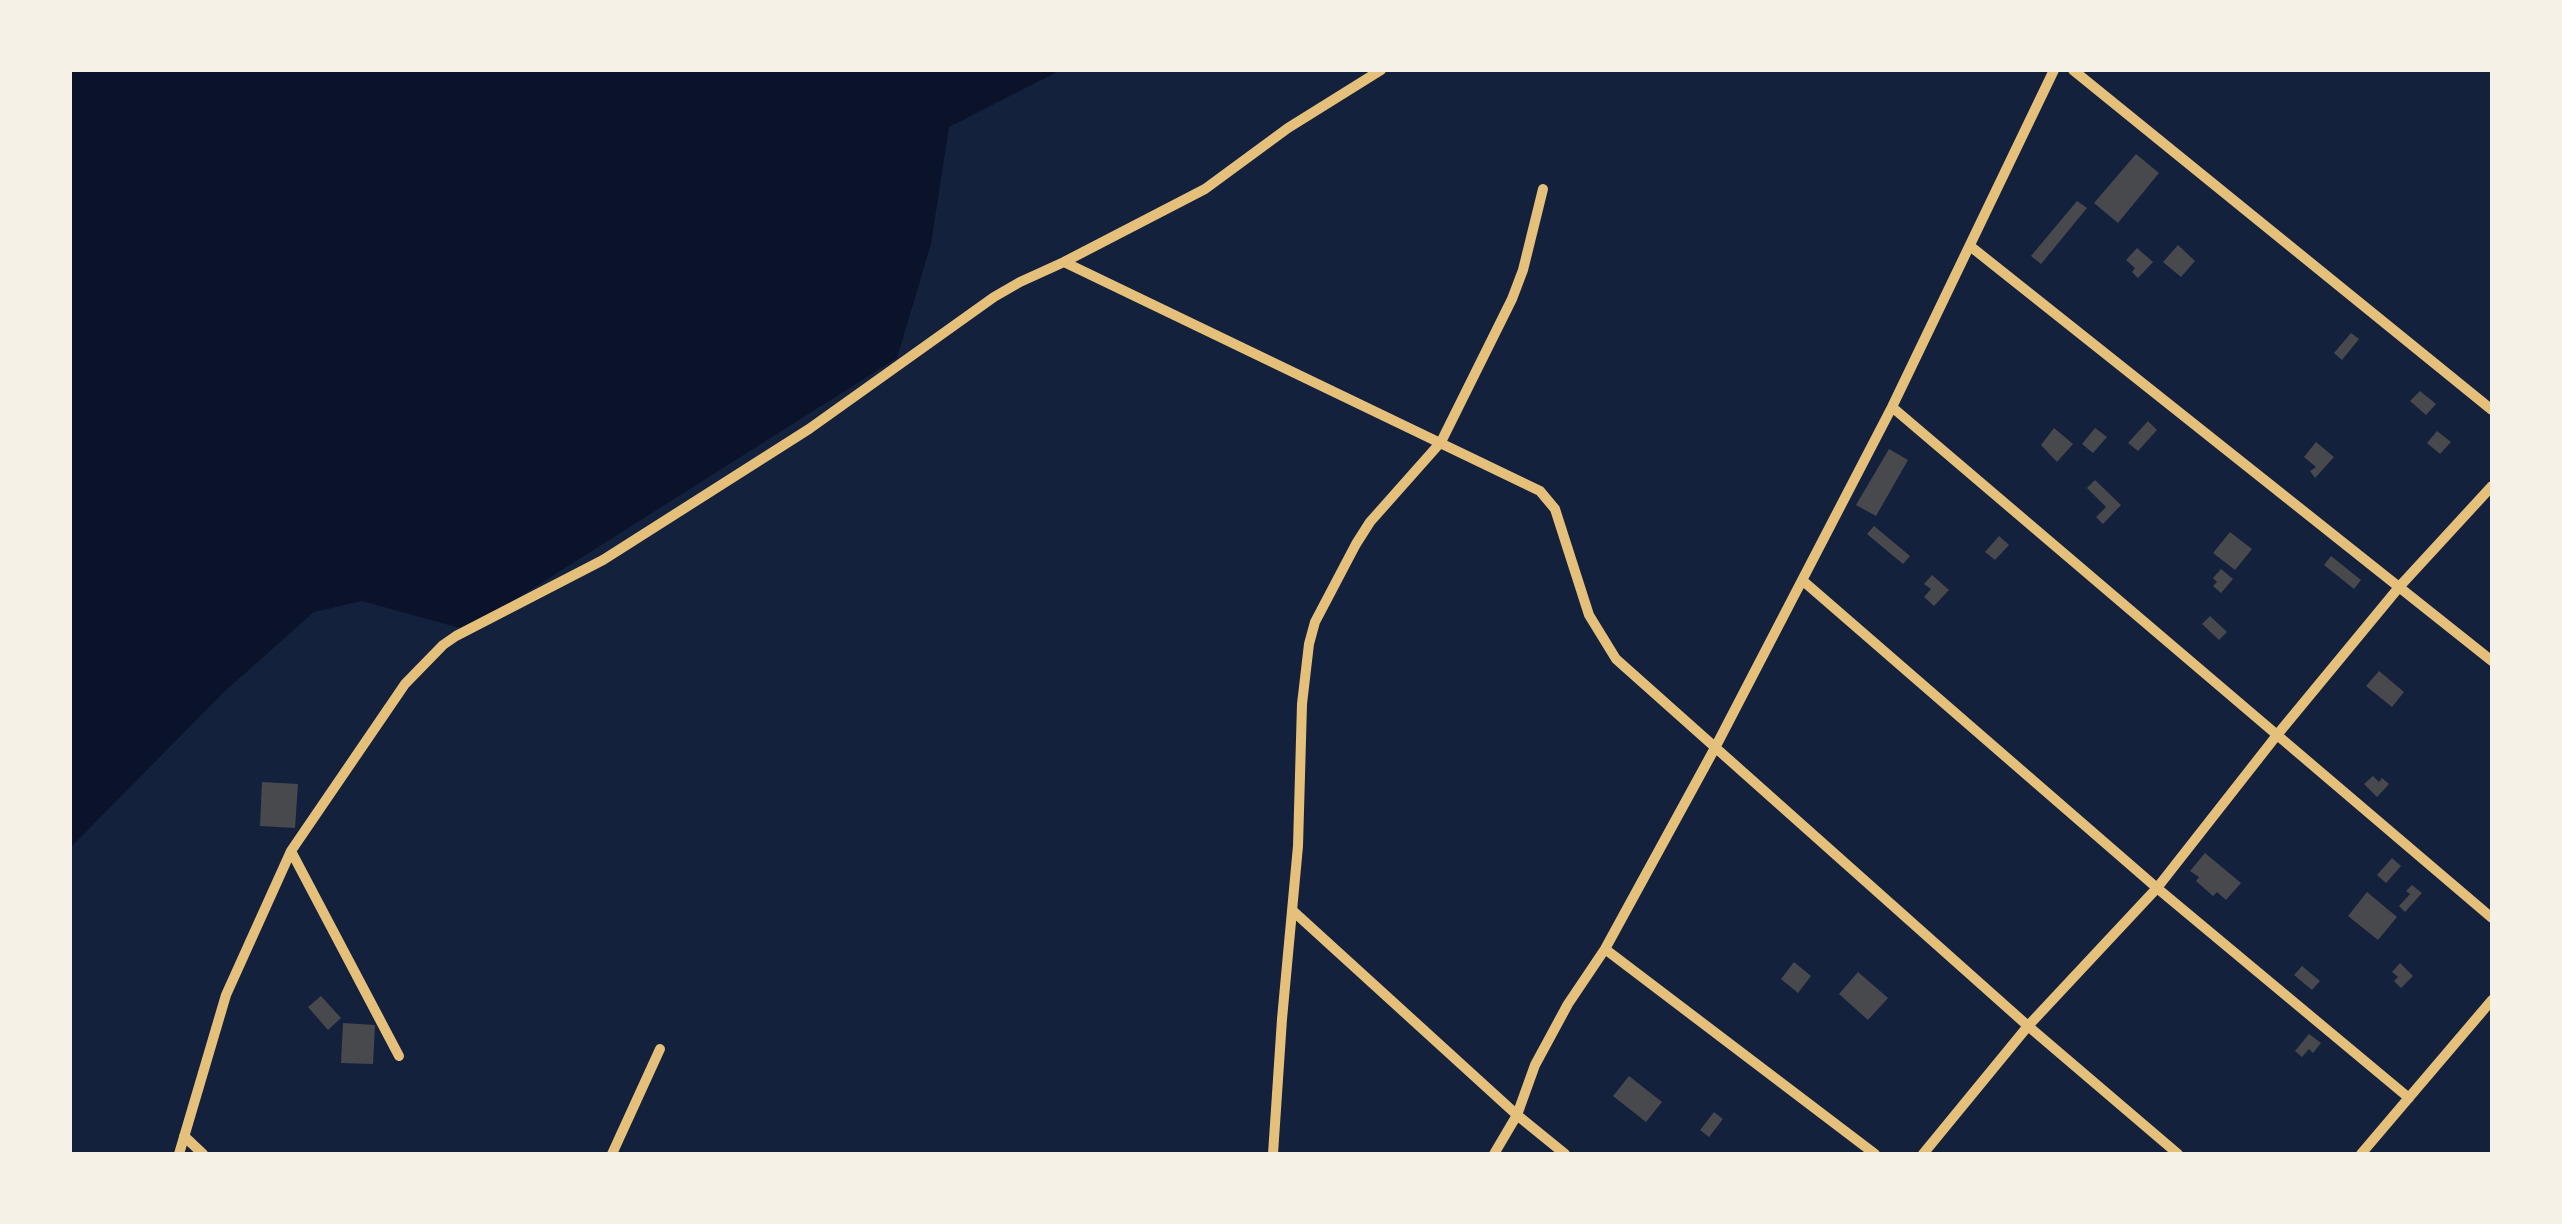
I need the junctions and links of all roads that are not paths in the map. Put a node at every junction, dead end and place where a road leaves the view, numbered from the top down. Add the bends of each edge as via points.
1 (1381, 70) edge
2 (2054, 70) edge
3 (2073, 70) edge
4 (1543, 190) dead end
5 (1970, 246) junction
6 (1064, 262) junction
7 (1892, 407) junction
8 (2492, 410) edge
9 (1441, 442) junction
10 (2492, 486) edge
11 (1802, 580) junction
12 (2400, 586) junction
13 (2492, 661) edge
14 (2276, 734) junction
15 (1716, 746) junction
16 (291, 850) junction
17 (2157, 888) junction
18 (1294, 911) junction
19 (2492, 918) edge
20 (1604, 950) junction
21 (2492, 1000) edge
22 (2028, 1026) junction
23 (660, 1049) dead end
24 (398, 1056) dead end
25 (2409, 1098) junction
26 (1517, 1115) junction
27 (184, 1136) junction
28 (178, 1154) edge
29 (203, 1154) edge
30 (612, 1154) edge
31 (1273, 1154) edge
32 (1494, 1154) edge
33 (1564, 1154) edge
34 (1875, 1154) edge
35 (1924, 1154) edge
36 (2178, 1154) edge
37 (2361, 1154) edge

1 - 6 street via 1205,189
2 - 5 street
3 - 8 street
4 - 9 street via 1512,299
5 - 7 street
5 - 12 street
6 - 9 street
6 - 16 street via 994,297 809,429 603,560 443,645 406,684
7 - 11 street
7 - 14 street
9 - 15 street via 1540,491 1554,509 1588,615 1616,659
9 - 18 street via 1370,522 1315,622 1302,704
10 - 12 street
11 - 15 street
11 - 17 street
12 - 13 street
12 - 14 street
14 - 17 street
14 - 19 street
15 - 20 street
15 - 22 street
16 - 24 street
16 - 27 street via 226,995
17 - 22 street
17 - 25 street
18 - 26 street
18 - 31 street
20 - 26 street via 1535,1065
20 - 34 street
21 - 25 street
22 - 35 street
22 - 36 street
23 - 30 street
25 - 37 street
26 - 32 street
26 - 33 street
27 - 28 street
27 - 29 street

